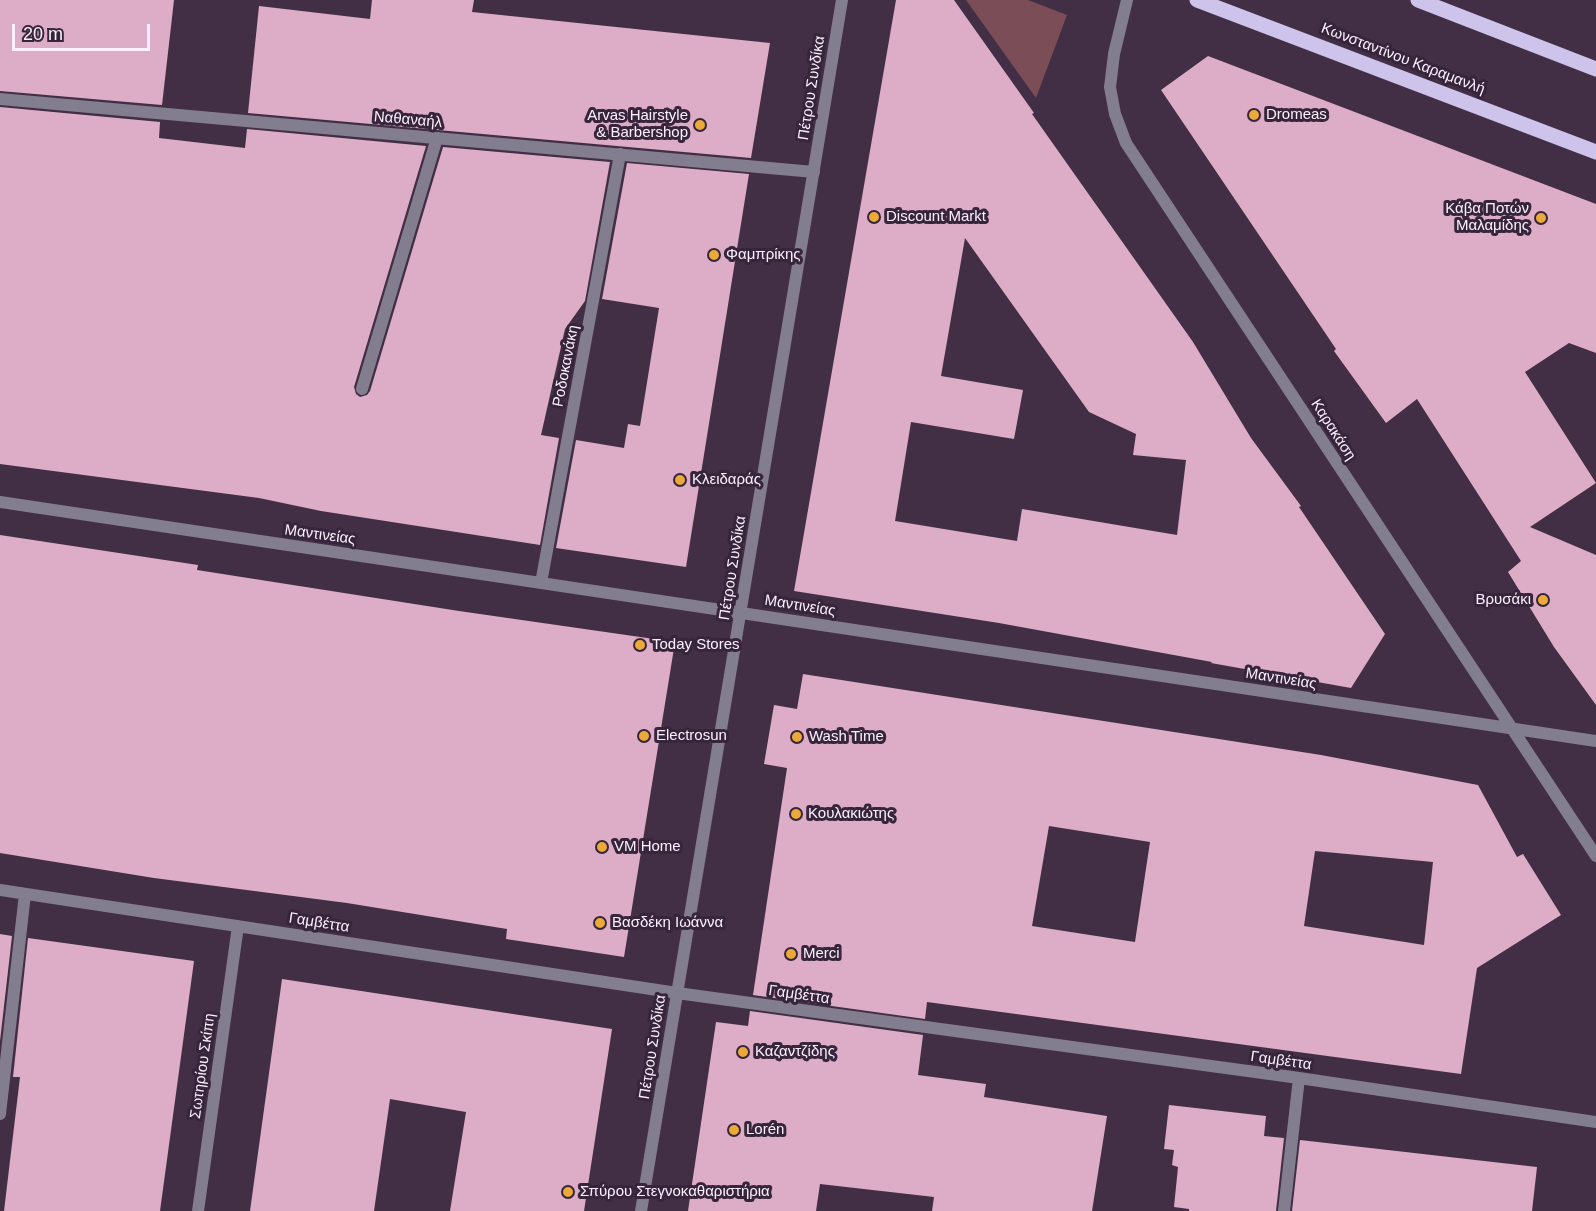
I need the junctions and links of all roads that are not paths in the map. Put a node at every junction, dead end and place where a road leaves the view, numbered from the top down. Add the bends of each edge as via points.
1 (842, 0) edge
2 (1127, 0) edge
3 (1197, 0) edge
4 (1418, 0) edge
5 (1596, 69) edge
6 (0, 99) edge
7 (437, 138) junction
8 (1596, 152) edge
9 (620, 154) junction
10 (814, 172) junction
11 (362, 389) dead end
12 (0, 502) edge
13 (541, 583) junction
14 (741, 612) junction
15 (1513, 729) junction
16 (1596, 741) edge
17 (1596, 856) edge
18 (0, 890) edge
19 (25, 894) junction
20 (238, 926) junction
21 (677, 993) junction
22 (1299, 1078) junction
23 (0, 1114) edge
24 (1596, 1122) edge
25 (198, 1211) edge
26 (641, 1211) edge
27 (1284, 1211) edge

1 - 10 street, Πέτρου Συνδίκα
2 - 15 street, Καρακάση via 1110,87 1126,143
3 - 8 main road, Κωνσταντίνου Καραμανλή
4 - 5 main road
6 - 7 street, Ναθαναήλ
7 - 9 street, Ναθαναήλ
7 - 11 street
9 - 10 street, Ναθαναήλ
9 - 13 street, Ροδοκανάκη
10 - 14 street, Πέτρου Συνδίκα
12 - 13 street, Μαντινείας
13 - 14 street, Μαντινείας
14 - 15 street, Μαντινείας
14 - 21 street, Πέτρου Συνδίκα
15 - 16 street, Μαντινείας
15 - 17 street, Καρακάση
18 - 19 street, Γαμβέττα
19 - 20 street, Γαμβέττα
19 - 23 street
20 - 21 street, Γαμβέττα
20 - 25 street, Σωτηρίου Σκίπη
21 - 22 street, Γαμβέττα
21 - 26 street, Πέτρου Συνδίκα
22 - 24 street, Γαμβέττα
22 - 27 street

